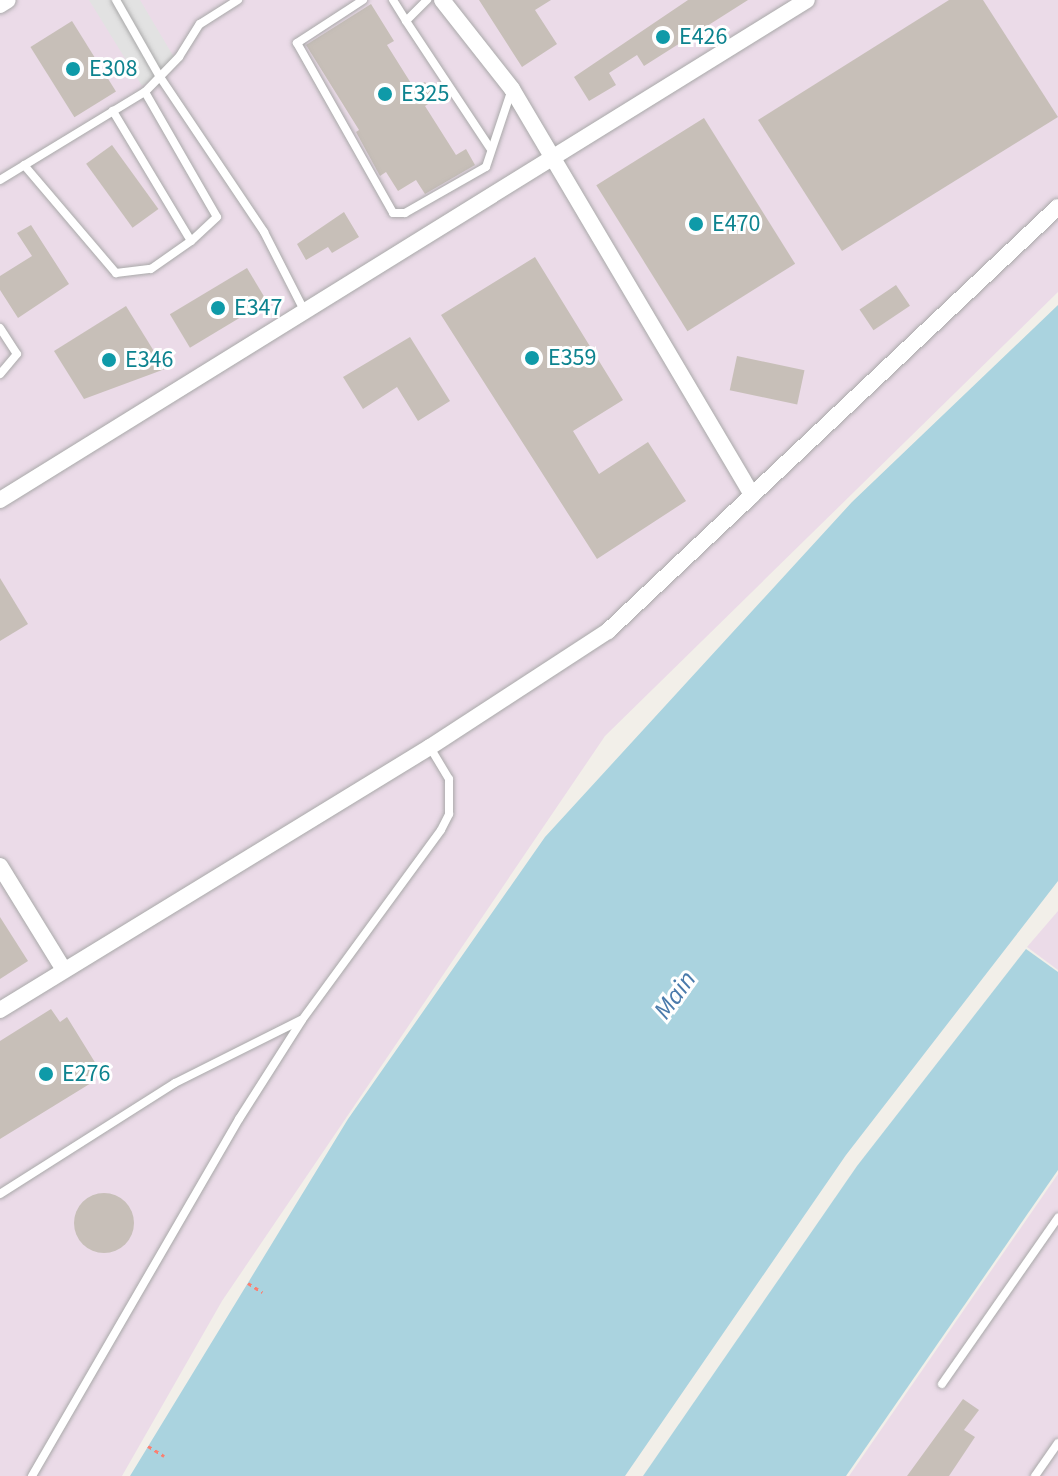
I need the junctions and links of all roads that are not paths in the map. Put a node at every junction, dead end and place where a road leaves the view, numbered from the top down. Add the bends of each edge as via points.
1 (8, 0) edge
2 (116, 0) edge
3 (238, 0) edge
4 (363, 0) edge
5 (393, 0) edge
6 (427, 0) edge
7 (442, 0) edge
8 (807, 0) edge
9 (0, 5) edge
10 (406, 21) junction
11 (160, 77) junction
12 (512, 89) junction
13 (145, 92) junction
14 (113, 111) junction
15 (490, 148) junction
16 (555, 159) junction
17 (24, 165) junction
18 (0, 180) edge
19 (1058, 207) edge
20 (191, 241) junction
21 (305, 312) junction
22 (0, 328) edge
23 (0, 374) edge
24 (752, 495) junction
25 (0, 500) edge
26 (430, 747) junction
27 (0, 866) edge
28 (64, 970) junction
29 (0, 1010) edge
30 (302, 1020) junction
31 (0, 1194) edge
32 (1058, 1218) edge
33 (942, 1384) dead end
34 (1058, 1443) edge
35 (32, 1476) edge
36 (1035, 1476) edge

1 - 9 street
2 - 11 lane
3 - 11 lane via 200,24
4 - 15 lane via 297,43 393,213 405,213 486,167
5 - 10 lane
6 - 10 lane
7 - 12 street
8 - 16 street
10 - 15 lane
11 - 13 lane
11 - 21 lane via 236,187
12 - 15 lane
12 - 16 street
13 - 14 lane
13 - 20 lane via 217,217
14 - 17 lane
14 - 20 lane
16 - 21 street
16 - 24 street
17 - 18 lane
17 - 20 lane via 116,273 151,269
19 - 24 street
21 - 25 street
22 - 23 lane via 17,354
24 - 26 street via 608,631
26 - 28 street
26 - 30 lane via 449,779 449,814
27 - 28 street
28 - 29 street
30 - 31 lane via 175,1083
30 - 35 lane via 121,1314
32 - 33 lane
34 - 36 lane

